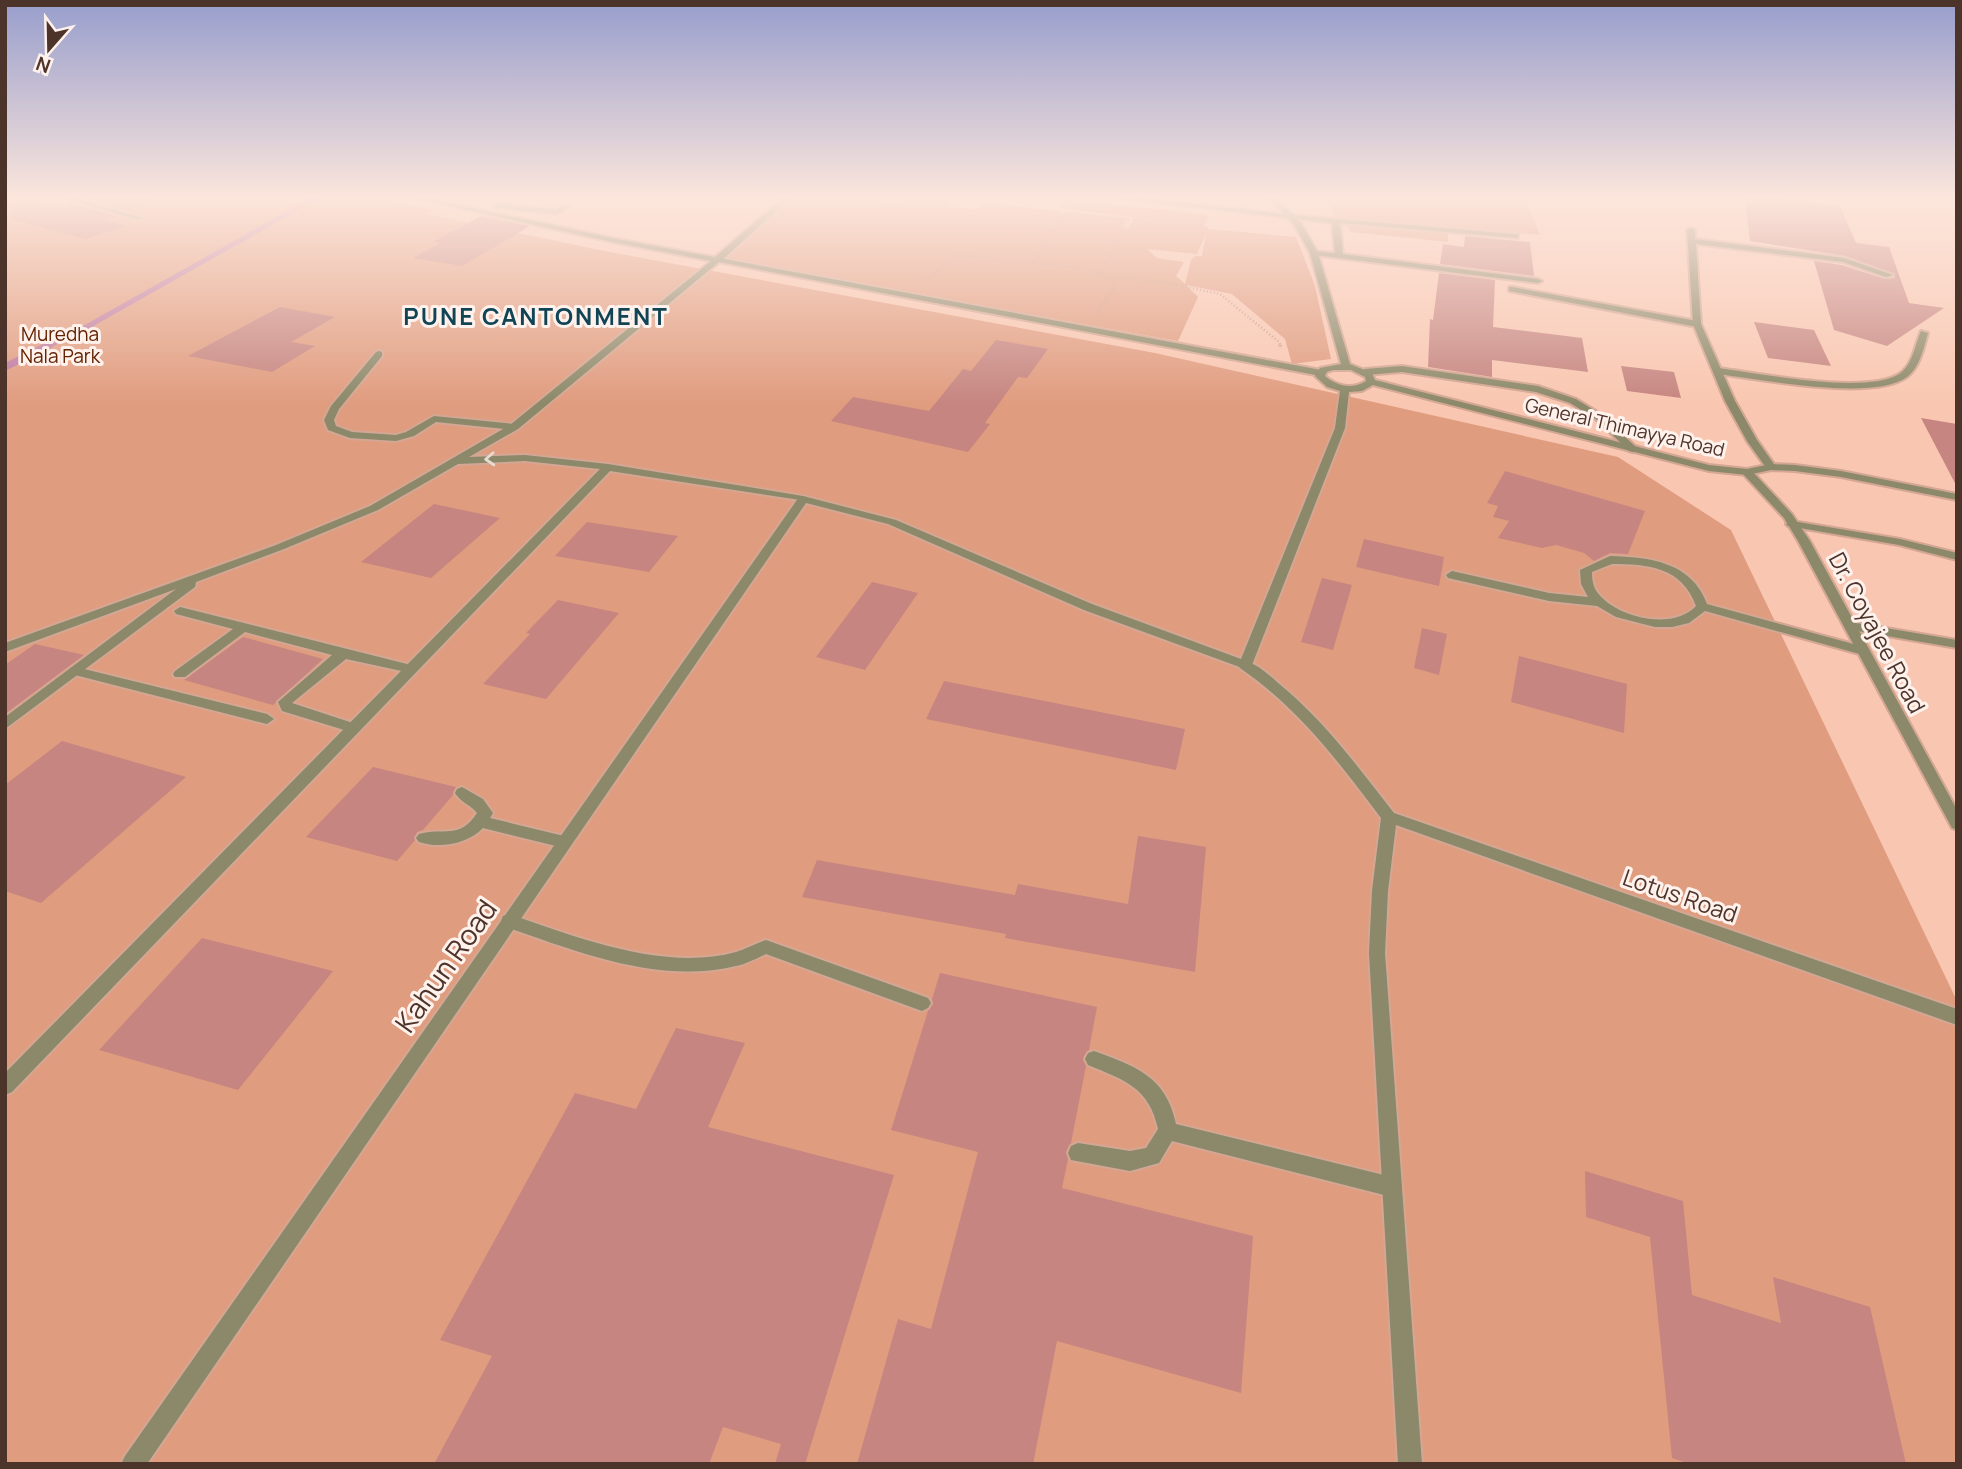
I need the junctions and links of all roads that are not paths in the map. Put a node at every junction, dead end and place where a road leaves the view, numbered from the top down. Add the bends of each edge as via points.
1 (709, 267) edge
2 (753, 267) edge
3 (1318, 267) edge
4 (1423, 267) edge
5 (1693, 267) edge
6 (1864, 267) edge
7 (1889, 275) dead end
8 (1538, 281) dead end
9 (1512, 289) dead end
10 (1697, 324) junction
11 (1924, 333) dead end
12 (379, 354) dead end
13 (1346, 366) junction
14 (1718, 371) junction
15 (1321, 373) junction
16 (1368, 377) junction
17 (1345, 389) junction
18 (514, 427) junction
19 (496, 437) junction
20 (1633, 449) junction
21 (525, 458) junction
22 (454, 461) junction
23 (608, 467) junction
24 (1771, 467) junction
25 (1747, 472) junction
26 (1957, 497) edge
27 (803, 499) junction
28 (1792, 524) junction
29 (1957, 557) edge
30 (204, 574) junction
31 (1452, 575) dead end
32 (1599, 602) junction
33 (1702, 606) junction
34 (180, 611) dead end
35 (1850, 626) junction
36 (242, 628) junction
37 (1957, 644) edge
38 (5, 648) edge
39 (1863, 651) junction
40 (345, 654) junction
41 (1245, 665) junction
42 (411, 669) junction
43 (76, 671) junction
44 (180, 674) dead end
45 (267, 719) dead end
46 (5, 724) edge
47 (354, 728) junction
48 (462, 793) dead end
49 (1389, 817) junction
50 (481, 822) junction
51 (1957, 824) edge
52 (424, 838) dead end
53 (565, 842) junction
54 (509, 921) junction
55 (922, 1003) dead end
56 (1957, 1017) edge
57 (1094, 1059) dead end
58 (5, 1086) edge
59 (1168, 1131) junction
60 (1078, 1153) dead end
61 (1392, 1187) junction
62 (133, 1464) edge
63 (1410, 1464) edge

1 - 18 street
2 - 15 street
3 - 13 street
4 - 8 street
5 - 10 street
6 - 7 street
9 - 10 street
10 - 14 street
11 - 14 street via 1911,368 1878,384 1845,385
12 - 18 street via 334,408 329,420 332,428 350,435 396,438 434,419
13 - 15 street
13 - 16 street, General Thimayya Road
14 - 24 street via 1752,441
15 - 17 street via 1326,383
16 - 17 street via 1365,387
16 - 20 street, General Thimayya Road
16 - 20 street via 1402,369 1538,389 1573,401 1599,417
17 - 41 street via 1340,428
18 - 19 street
19 - 21 street
19 - 22 street
20 - 25 street, General Thimayya Road via 1709,468
21 -> 22 street
21 - 23 street
22 - 30 street via 337,525
23 - 27 street
23 - 42 street
24 - 25 street, General Thimayya Road
24 - 26 street, General Thimayya Road via 1841,474
25 - 28 street, Dr. Coyajee Road
27 - 41 street via 891,522 1100,612
27 - 53 street, Kahun Road
28 - 29 street via 1900,542
28 - 35 street, Dr. Coyajee Road
30 - 38 street
30 - 43 street
31 - 32 street via 1549,597
32 - 33 street via 1628,616 1665,623 1694,616
32 - 33 street via 1587,590 1586,570 1630,560 1681,574 1700,594
33 - 39 street
34 - 36 street
35 - 37 street
35 - 39 street, Dr. Coyajee Road
36 - 40 street
36 - 44 street
39 - 51 street, Dr. Coyajee Road
40 - 42 street
40 - 47 street via 304,684 285,705
41 - 49 street via 1274,683 1325,736
42 - 47 street
43 - 45 street
43 - 46 street
47 - 58 street
48 - 50 street via 484,808
49 - 56 street, Lotus Road
49 - 61 street via 1377,953
50 - 52 street via 456,838
50 - 53 street
53 - 54 street, Kahun Road
54 - 55 street via 663,964 746,958 766,947
54 - 62 street, Kahun Road
57 - 59 street via 1133,1075 1150,1089 1162,1103
59 - 60 street via 1152,1156 1130,1161
59 - 61 street
61 - 63 street

